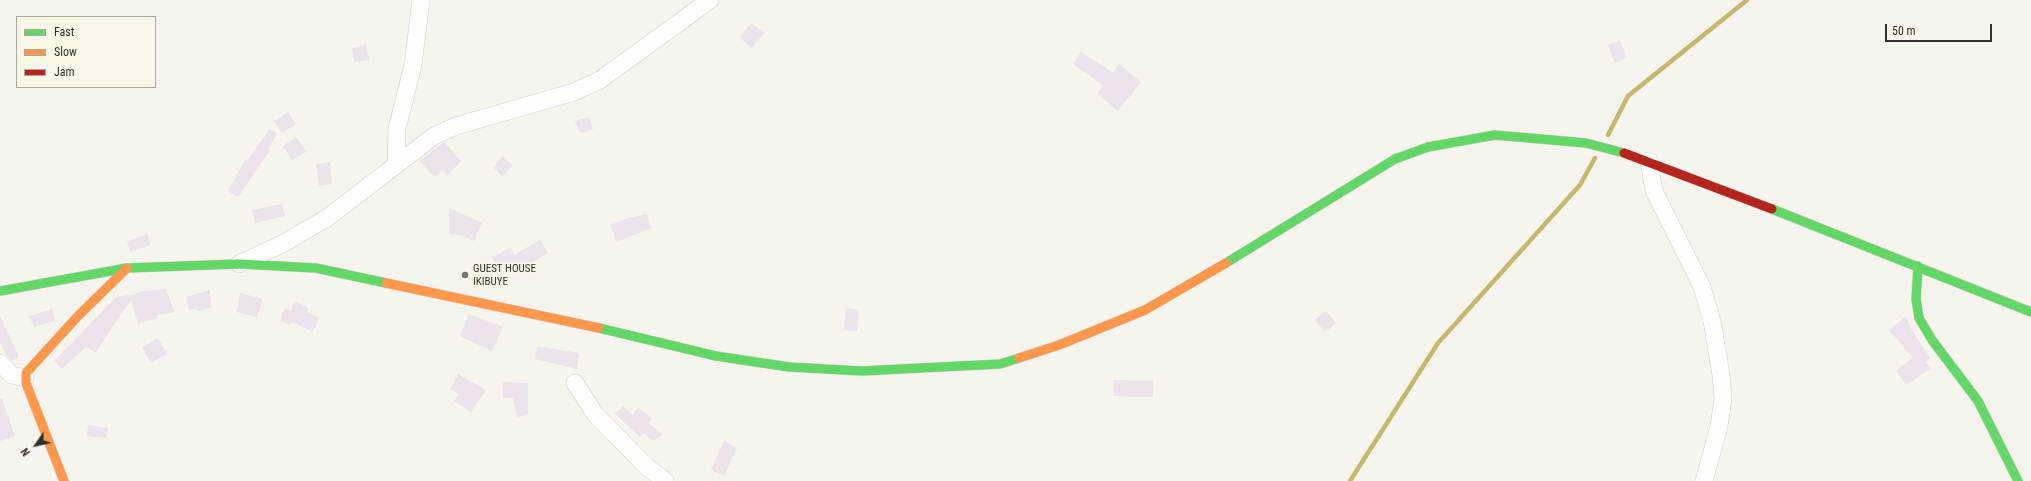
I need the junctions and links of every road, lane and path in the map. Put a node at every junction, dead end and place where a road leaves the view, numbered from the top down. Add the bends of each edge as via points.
1 (420, 0) edge
2 (710, 0) edge
3 (1649, 161) junction
4 (396, 164) junction
5 (238, 264) junction
6 (1918, 266) junction
7 (127, 268) junction
8 (0, 291) edge
9 (2031, 312) edge
10 (0, 363) edge
11 (25, 378) junction
12 (575, 383) dead end
13 (64, 481) edge
14 (665, 481) edge
15 (1704, 481) edge
16 (2018, 481) edge

1 - 4 street via 413,65 397,128
2 - 4 street via 595,83 574,92 446,130
3 - 5 main road via 1586,143 1508,135 1428,147 1395,159 1183,289 1144,310 1059,345 1000,364 862,371 789,367 716,356 576,323 316,268
3 - 6 main road
3 - 15 street via 1654,192 1702,287 1712,321 1723,399 1719,426
4 - 5 street via 327,218 282,244
5 - 7 main road
6 - 9 main road
6 - 16 main road via 1916,299 1919,318 1932,340 1978,401
7 - 8 main road
7 - 11 main road via 28,370
10 - 11 street via 12,375
11 - 13 main road
12 - 14 street via 595,414 646,466

